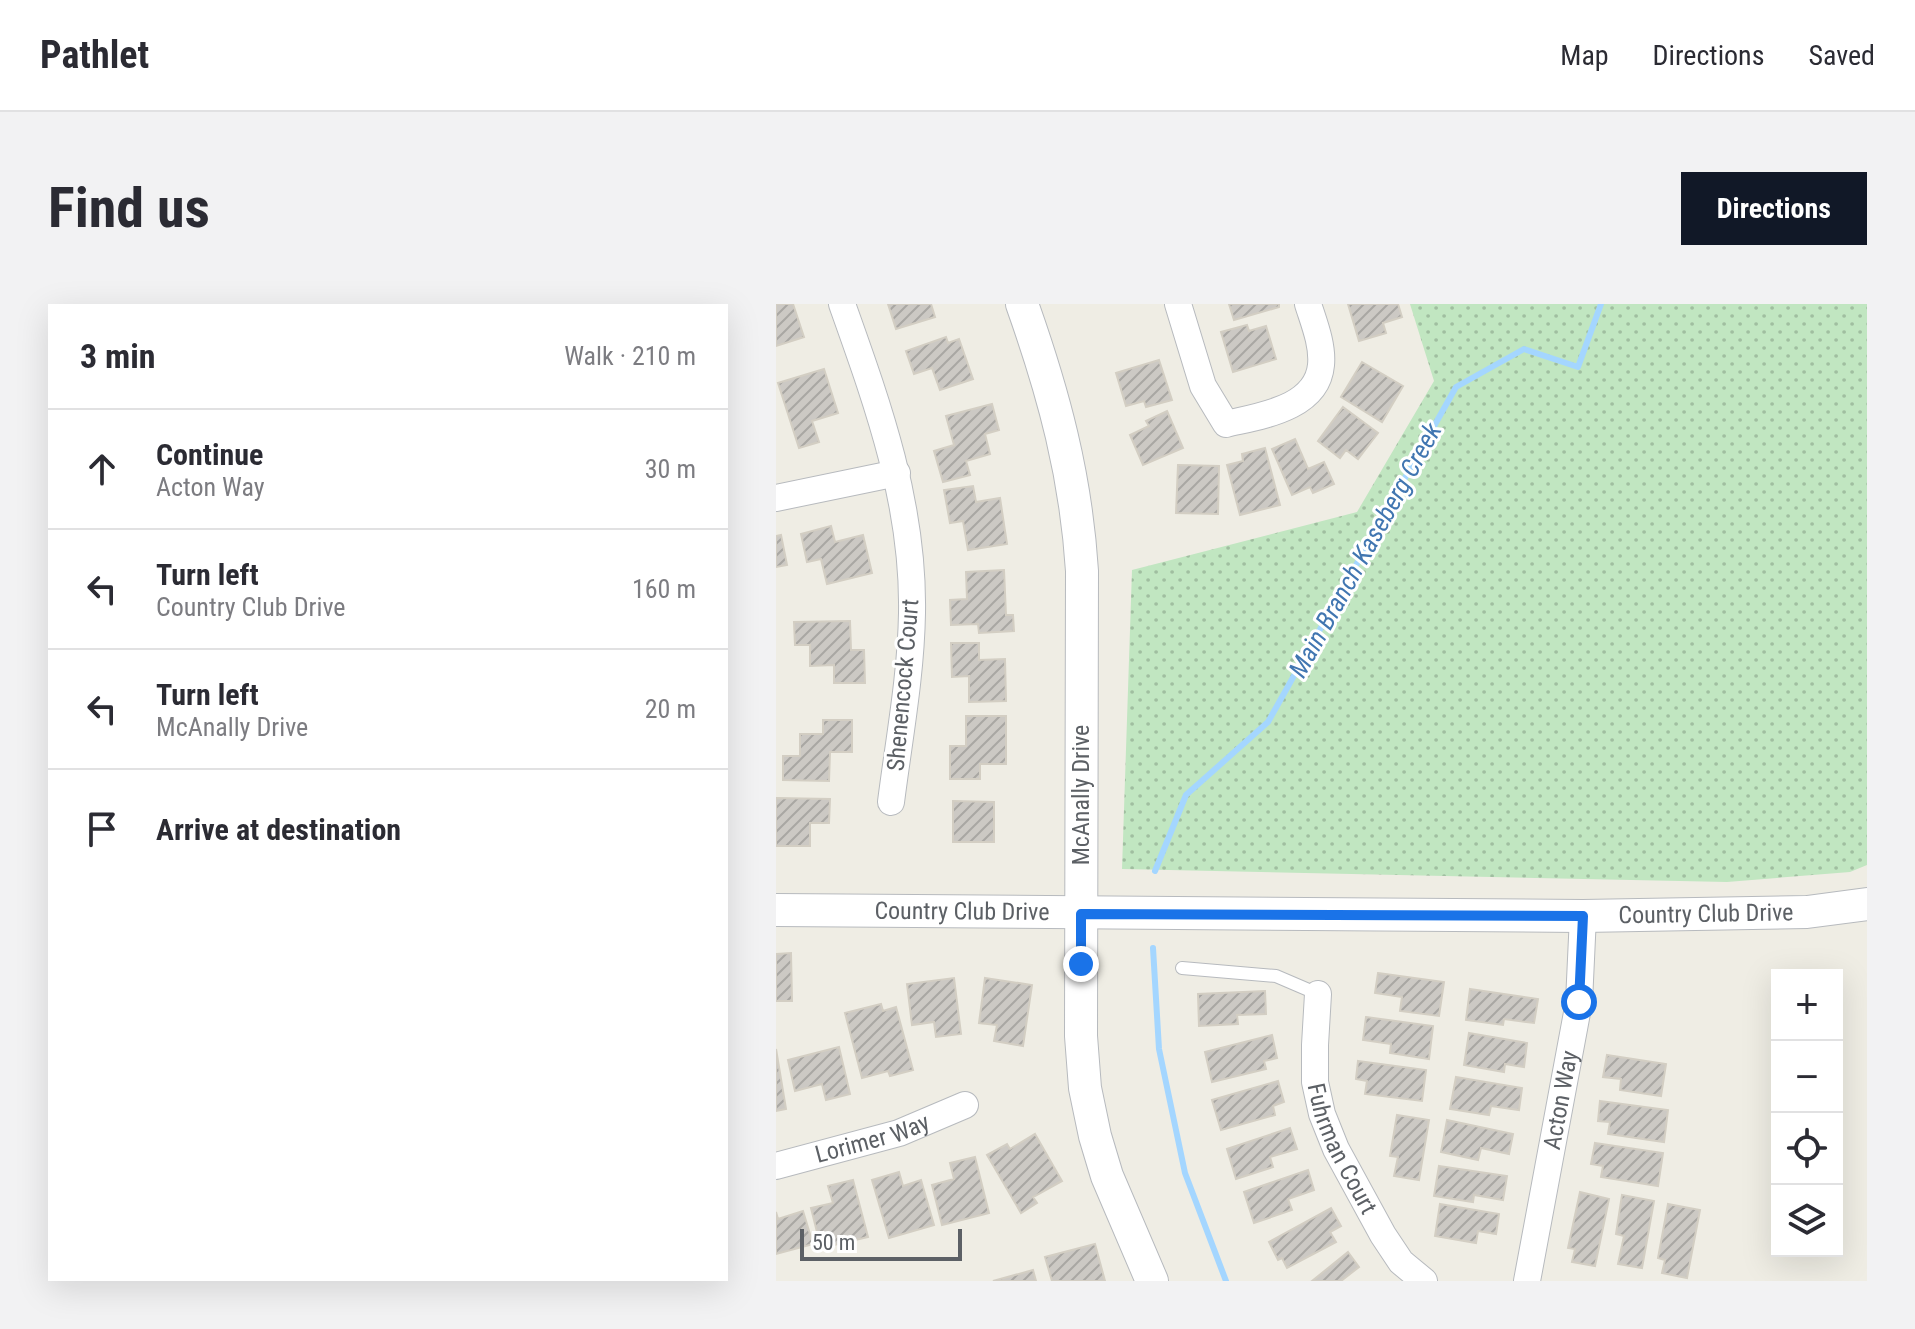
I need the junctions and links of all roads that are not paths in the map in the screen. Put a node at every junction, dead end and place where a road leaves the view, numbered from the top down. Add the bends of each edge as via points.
1 (842, 304) edge
2 (1022, 304) edge
3 (1178, 304) edge
4 (1308, 304) edge
5 (897, 473) junction
6 (776, 498) edge
7 (891, 802) dead end
8 (1867, 904) edge
9 (776, 910) edge
10 (1081, 914) junction
11 (1583, 916) junction
12 (1182, 968) dead end
13 (1318, 994) joint
14 (965, 1105) dead end
15 (776, 1166) edge
16 (1152, 1281) edge
17 (1424, 1281) edge
18 (1527, 1281) edge

1 - 5 street, Shenencock Court
2 - 10 street, McAnally Drive via 1060,422 1079,525
3 - 4 street via 1203,386 1226,424 1290,406 1314,383 1321,368 1320,344
5 - 6 street
5 - 7 street, Shenencock Court via 911,560 912,613
8 - 11 street, Country Club Drive via 1807,912
9 - 10 street, Country Club Drive
10 - 11 street, Country Club Drive
10 - 16 street, McAnally Drive via 1085,1088 1107,1176
11 - 18 street, Acton Way via 1579,1002
12 - 13 lane via 1276,976
13 - 17 street, Fuhrman Court via 1315,1082 1322,1114 1383,1235 1401,1262
14 - 15 street, Lorimer Way via 899,1133

